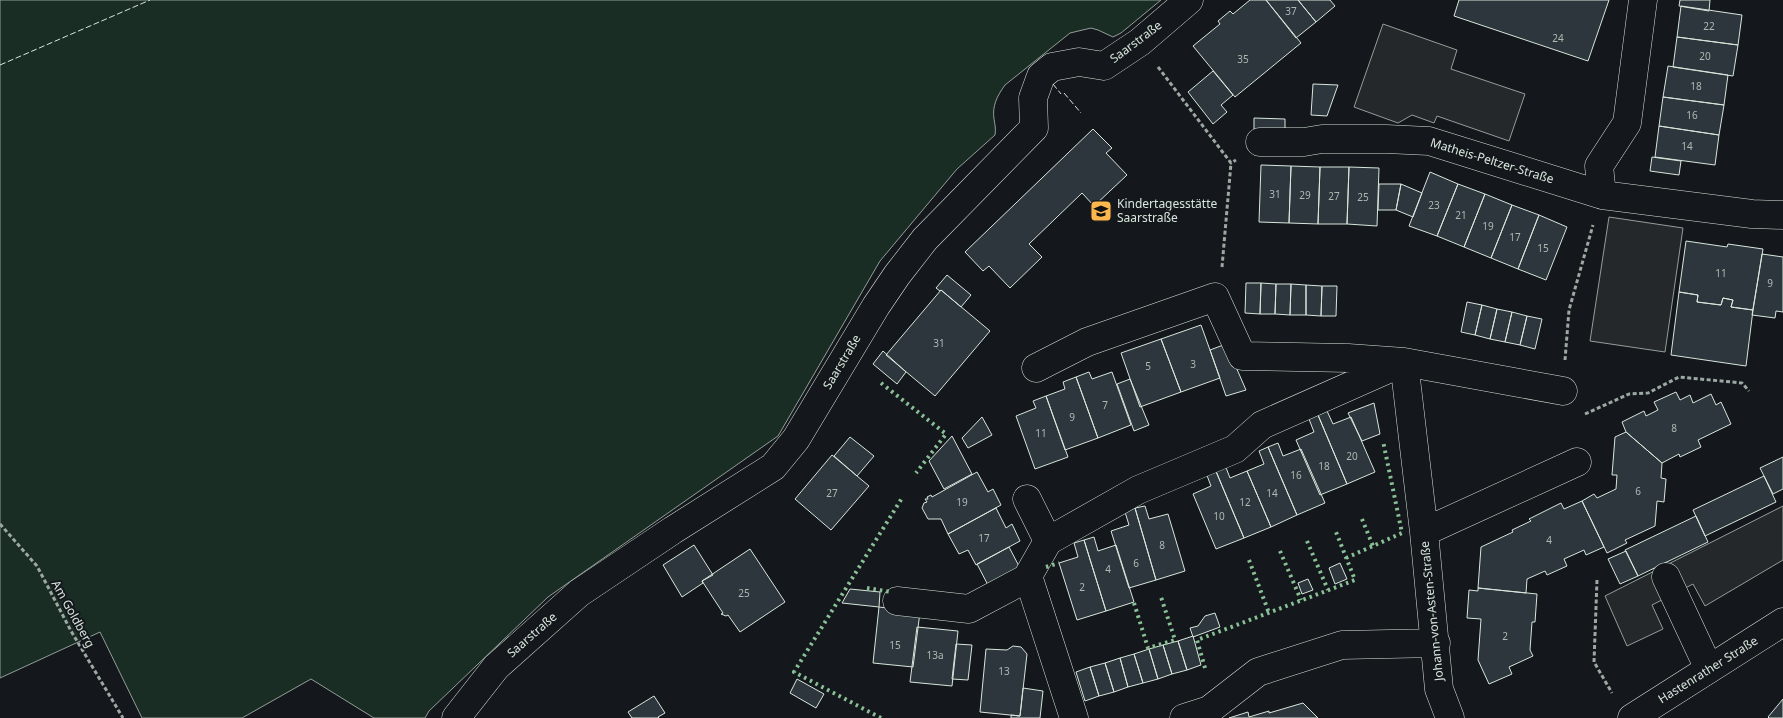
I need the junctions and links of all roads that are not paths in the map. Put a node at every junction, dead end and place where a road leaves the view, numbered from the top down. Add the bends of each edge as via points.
1 (1189, 0) edge
2 (1642, 0) edge
3 (1260, 142) road end
4 (1602, 195) junction
5 (1783, 215) edge
6 (1404, 362) junction
7 (1036, 368) dead end
8 (1562, 391) road end
9 (1576, 462) dead end
10 (1027, 499) dead end
11 (1424, 532) junction
12 (1048, 541) junction
13 (1666, 577) dead end
14 (1030, 578) junction
15 (898, 601) dead end
16 (1783, 622) edge
17 (1436, 643) junction
18 (1709, 669) junction
19 (456, 718) edge
20 (1074, 718) edge
21 (1184, 718) edge
22 (1450, 718) edge
23 (1632, 718) edge

1 - 19 street, Saarstraße via 1140,42 1104,66 1079,62 1046,71 1033,98 1034,128 925,239 876,306 796,439 773,467 579,593 496,667
2 - 4 street via 1628,123 1599,166
3 - 4 street, Matheis-Peltzer-Straße via 1322,139 1429,141
4 - 5 street, Matheis-Peltzer-Straße
6 - 7 street via 1242,356 1215,298 1086,342
6 - 8 street
6 - 11 street, Johann-von-Asten-Straße
6 - 12 street via 1262,425 1235,449 1138,490
9 - 11 street, Johann-von-Asten-Straße
10 - 12 street
11 - 17 street, Johann-von-Asten-Straße
12 - 14 street via 1028,576
13 - 18 street
14 - 15 street via 969,608
14 - 20 street
16 - 18 street, Hastenrather Straße
17 - 21 street via 1342,645 1258,672 1209,710
17 - 22 street, Johann-von-Asten-Straße via 1440,689
18 - 23 street, Hastenrather Straße

